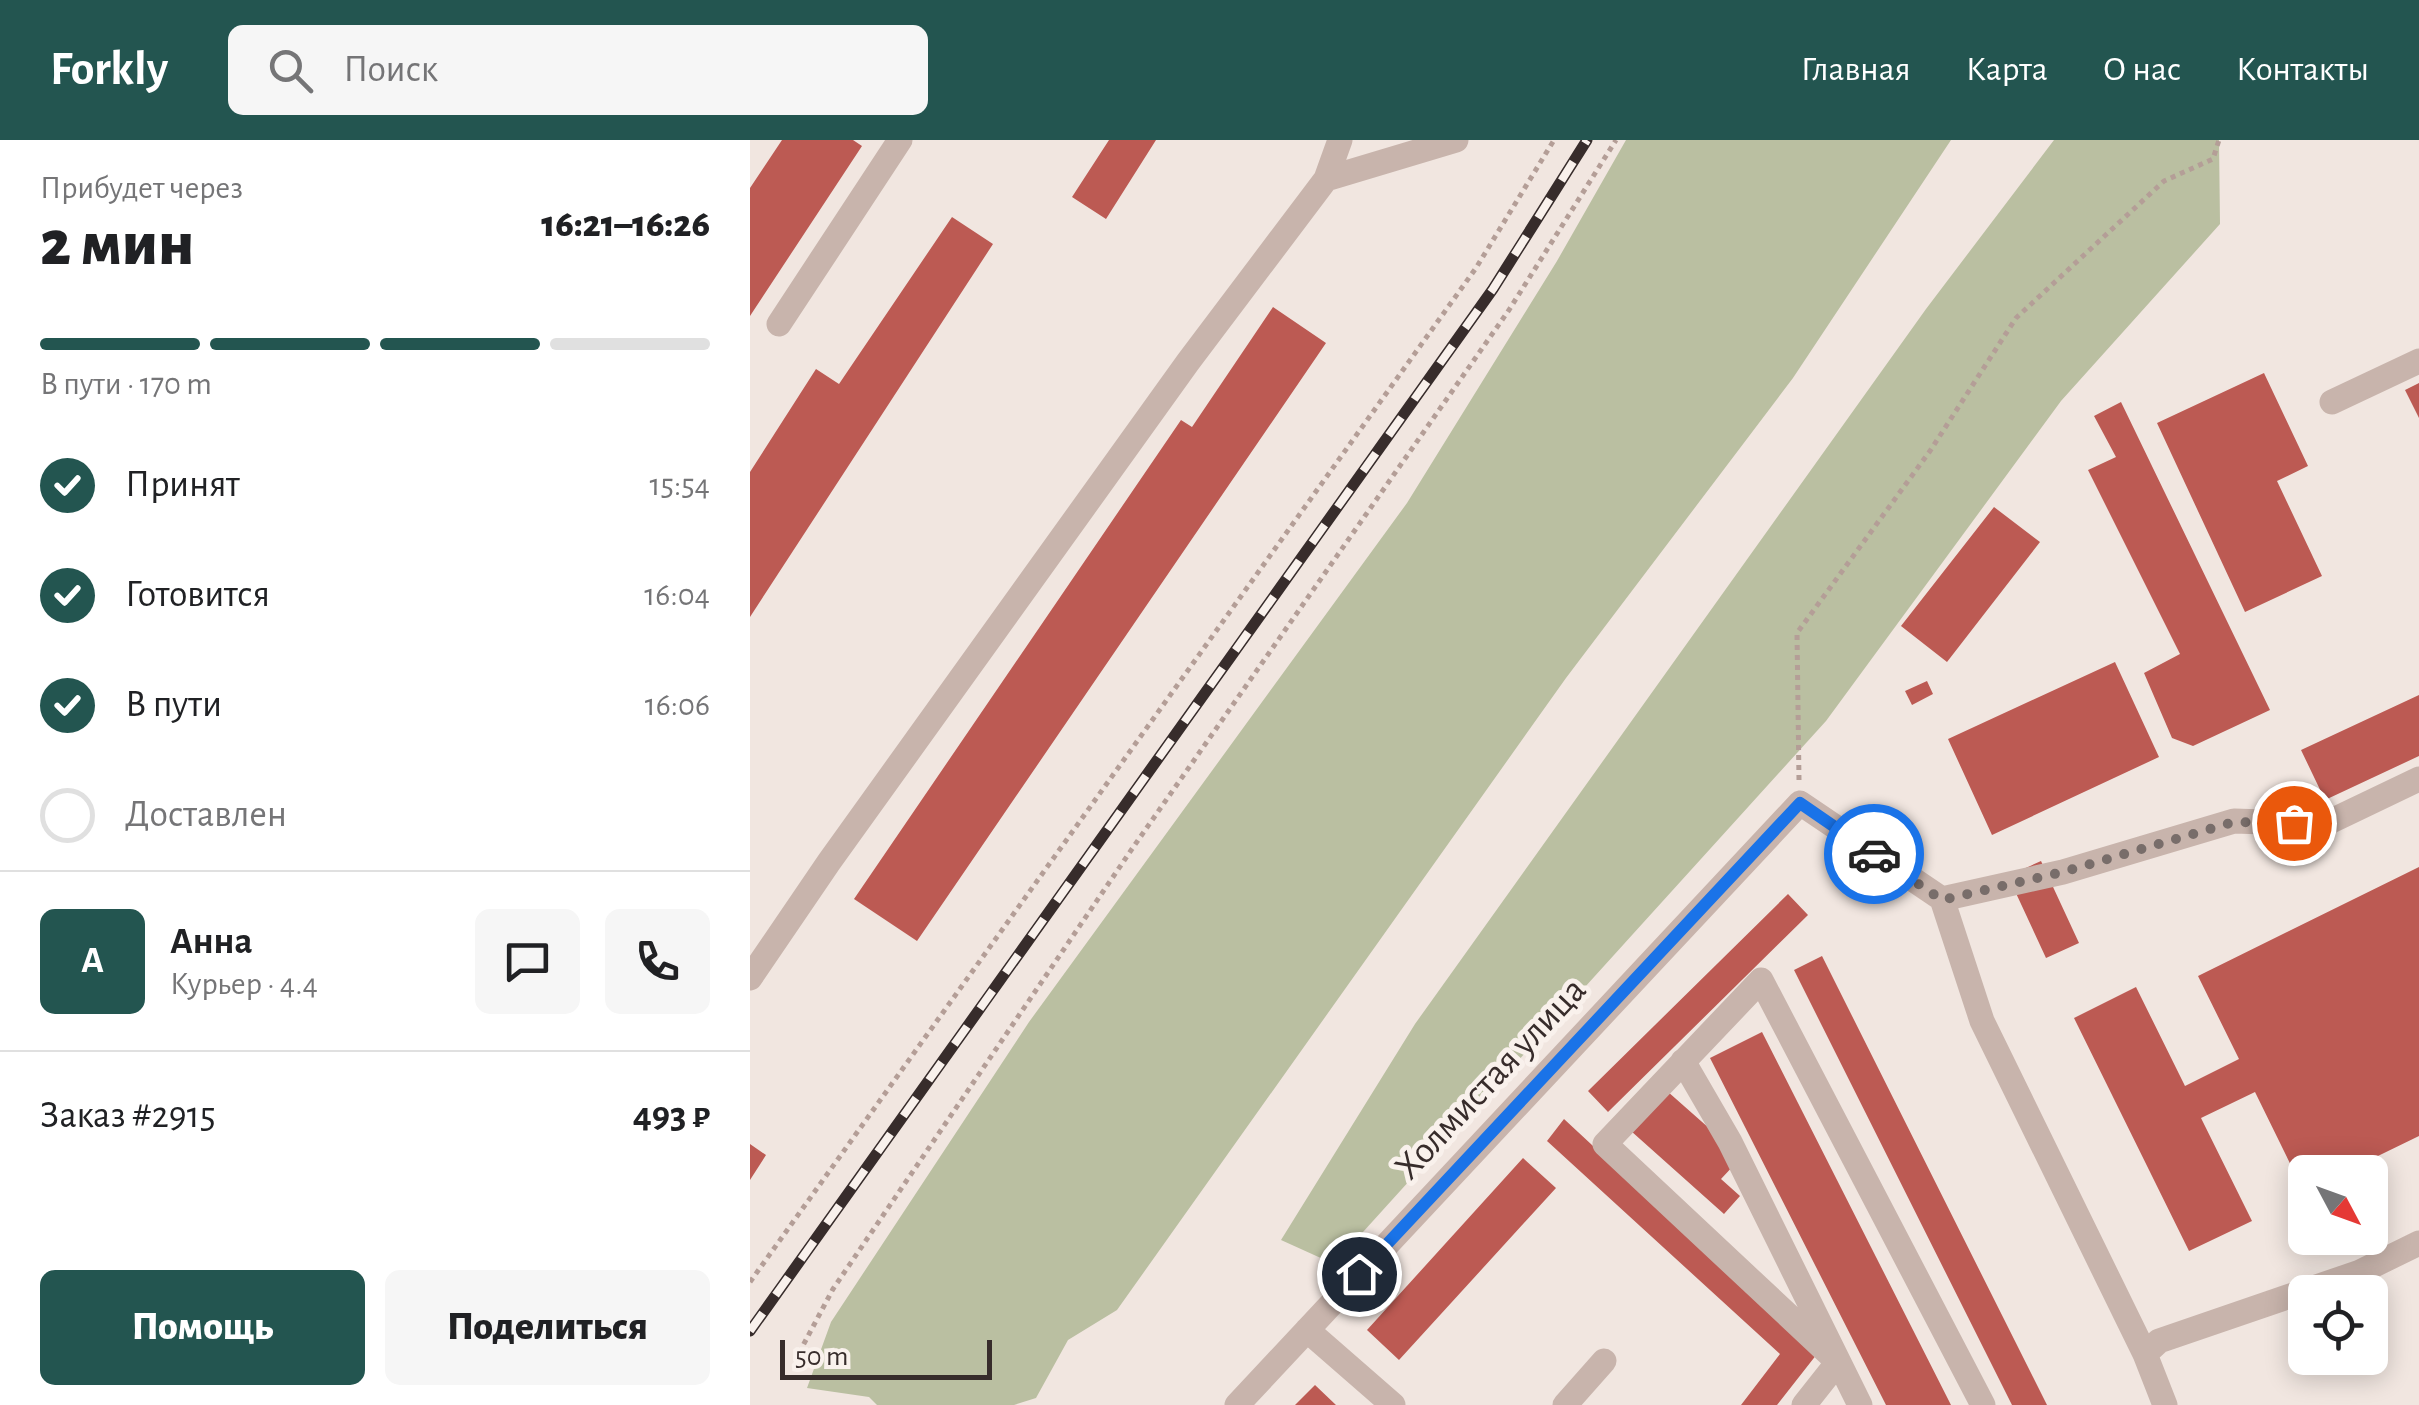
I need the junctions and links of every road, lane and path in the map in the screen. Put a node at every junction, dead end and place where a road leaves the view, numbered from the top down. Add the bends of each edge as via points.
1 (900, 140) edge
2 (1340, 140) edge
3 (1456, 140) edge
4 (1554, 140) edge
5 (1616, 140) edge
6 (2219, 140) edge
7 (1326, 179) junction
8 (780, 324) dead end
9 (2419, 362) edge
10 (2332, 402) dead end
11 (2419, 779) edge
12 (1800, 803) junction
13 (1942, 900) junction
14 (750, 978) edge
15 (1683, 1060) junction
16 (2419, 1243) edge
17 (750, 1282) edge
18 (1307, 1330) junction
19 (799, 1353) dead end
20 (2145, 1354) junction
21 (1604, 1362) dead end
22 (1838, 1362) junction
23 (1237, 1405) edge
24 (1392, 1405) edge
25 (1565, 1405) edge
26 (1804, 1405) edge
27 (1860, 1405) edge
28 (1982, 1405) edge
29 (2165, 1405) edge

1 - 8 lane
2 - 7 lane
3 - 7 lane
4 - 17 path via 1464,284
5 - 19 path via 1508,310 832,1289
6 - 12 path via 2213,159 2164,181 2016,318 1930,452 1796,633
7 - 14 lane
9 - 10 lane
11 - 13 lane via 2325,824 2234,822
12 - 13 lane
12 - 18 lane, Холмистая улица
13 - 20 lane via 1982,1022
15 - 22 lane
15 - 22 lane via 1605,1144
15 - 28 lane via 1761,980
16 - 20 lane via 2360,1272 2160,1341
18 - 23 lane, Холмистая улица
18 - 24 lane
20 - 29 lane
21 - 25 lane
22 - 26 lane
22 - 27 lane

